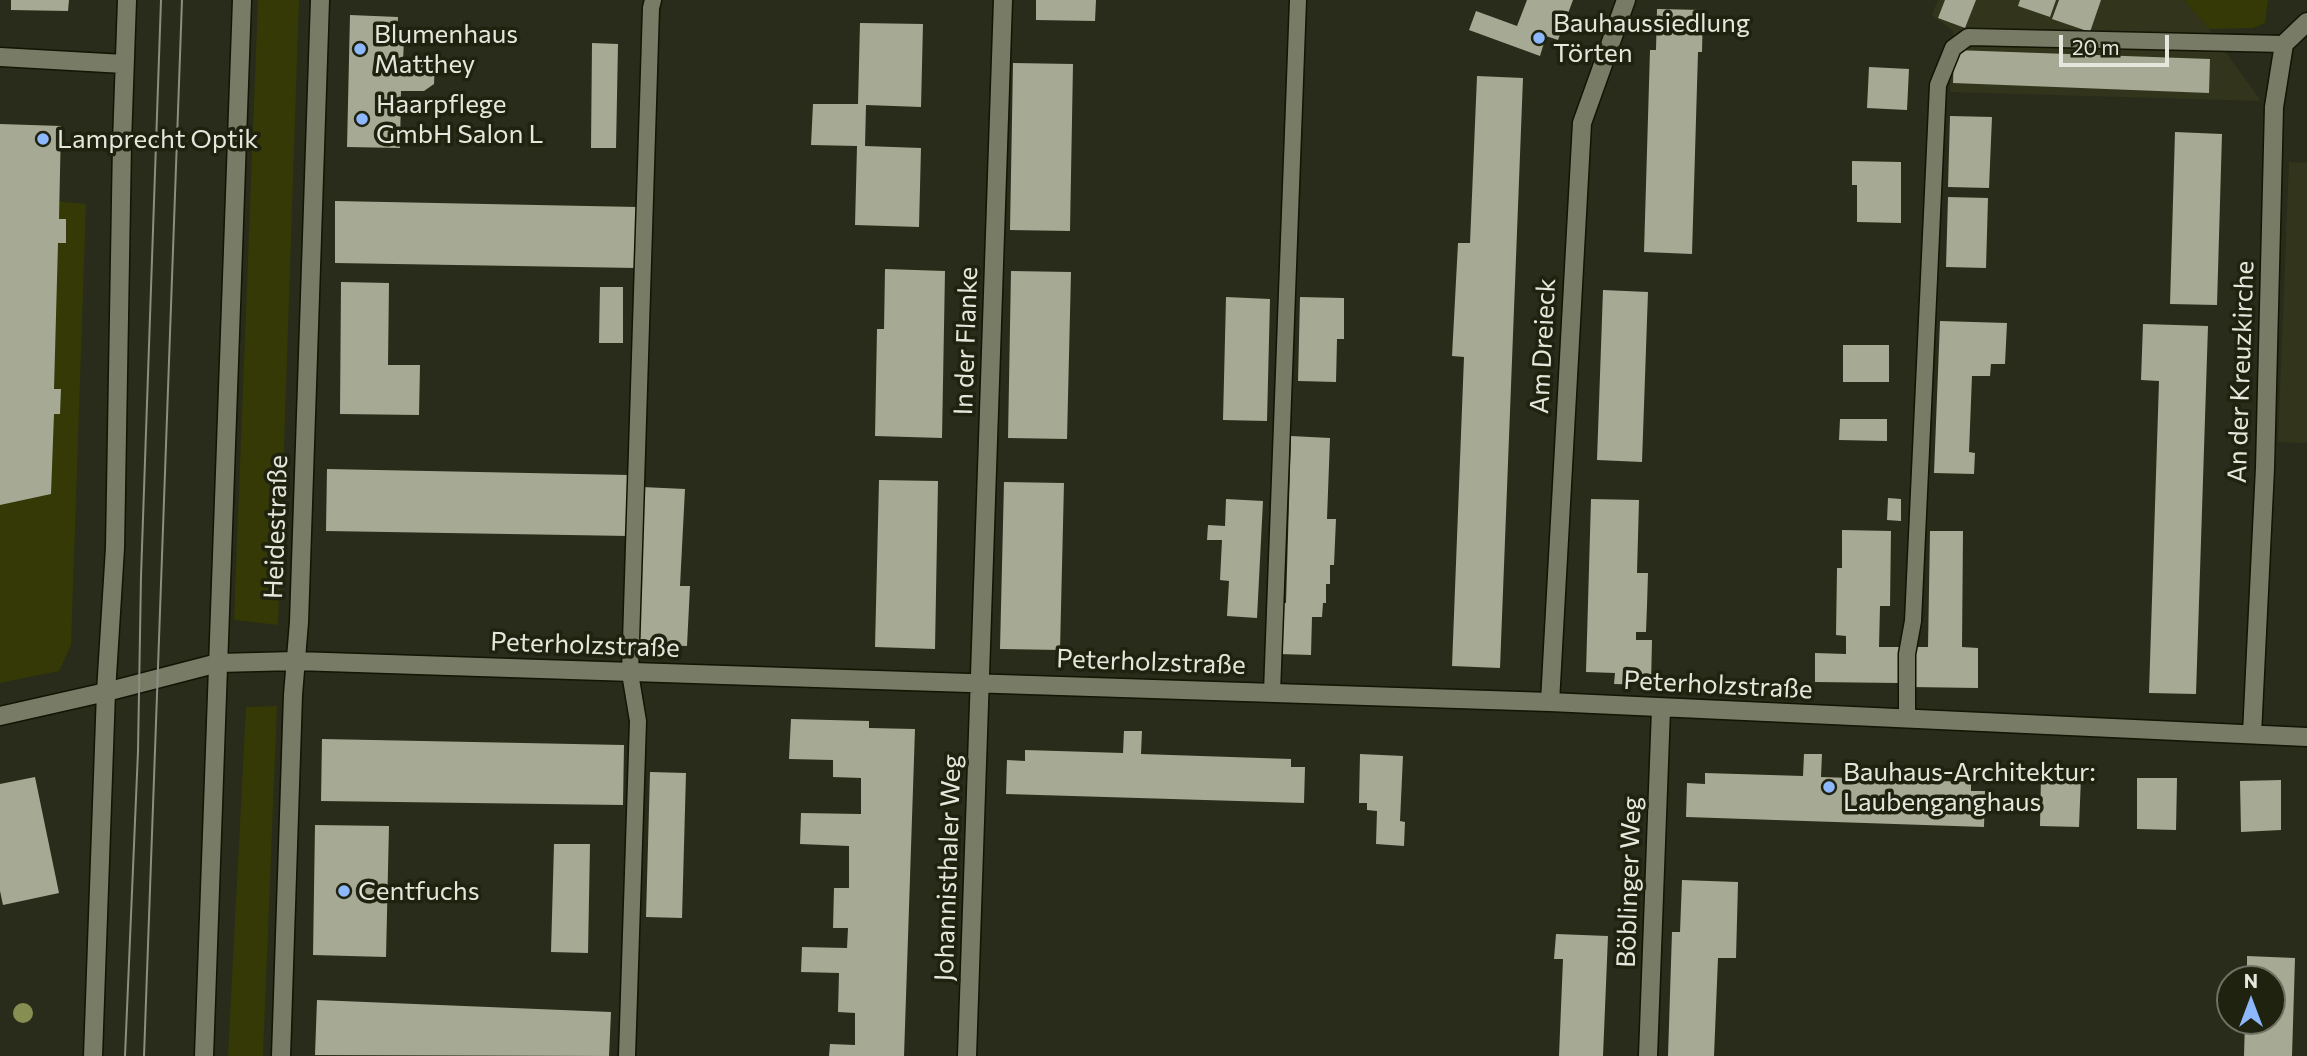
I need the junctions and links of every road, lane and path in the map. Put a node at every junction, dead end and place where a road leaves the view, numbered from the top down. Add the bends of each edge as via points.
1 (127, 0) edge
2 (242, 0) edge
3 (320, 0) edge
4 (653, 0) edge
5 (1003, 0) edge
6 (1297, 0) edge
7 (1626, 0) edge
8 (2307, 22) edge
9 (2284, 44) junction
10 (0, 57) edge
11 (124, 64) junction
12 (296, 661) junction
13 (218, 663) junction
14 (631, 673) junction
15 (981, 683) junction
16 (106, 692) junction
17 (1272, 692) junction
18 (1550, 702) junction
19 (1661, 709) junction
20 (0, 716) edge
21 (1907, 719) junction
22 (2252, 734) junction
23 (2307, 737) edge
24 (93, 1056) edge
25 (204, 1056) edge
26 (281, 1056) edge
27 (627, 1056) edge
28 (967, 1056) edge
29 (1648, 1056) edge

1 - 11 street
2 - 13 street, Heidestraße
3 - 12 street, Heidestraße
4 - 14 lane
5 - 15 street, In der Flanke
6 - 17 lane
7 - 18 street, Am Dreieck via 1582,123
8 - 9 street
9 - 21 lane via 1968,37 1953,48 1938,85
9 - 22 street, An der Kreuzkirche via 2274,107 2265,468
10 - 11 street
11 - 16 street via 115,548
12 - 13 street, Peterholzstraße
12 - 14 street, Peterholzstraße
12 - 26 street, Heidestraße
13 - 16 street, Peterholzstraße
13 - 25 street, Heidestraße
14 - 15 street, Peterholzstraße
14 - 27 lane via 638,721
15 - 17 street, Peterholzstraße
15 - 28 street, Johannisthaler Weg
16 - 20 street, Peterholzstraße
16 - 24 street
17 - 18 street, Peterholzstraße
18 - 19 street, Peterholzstraße
19 - 21 street, Peterholzstraße
19 - 29 street, Böblinger Weg
21 - 22 street, Peterholzstraße
22 - 23 street, Peterholzstraße

